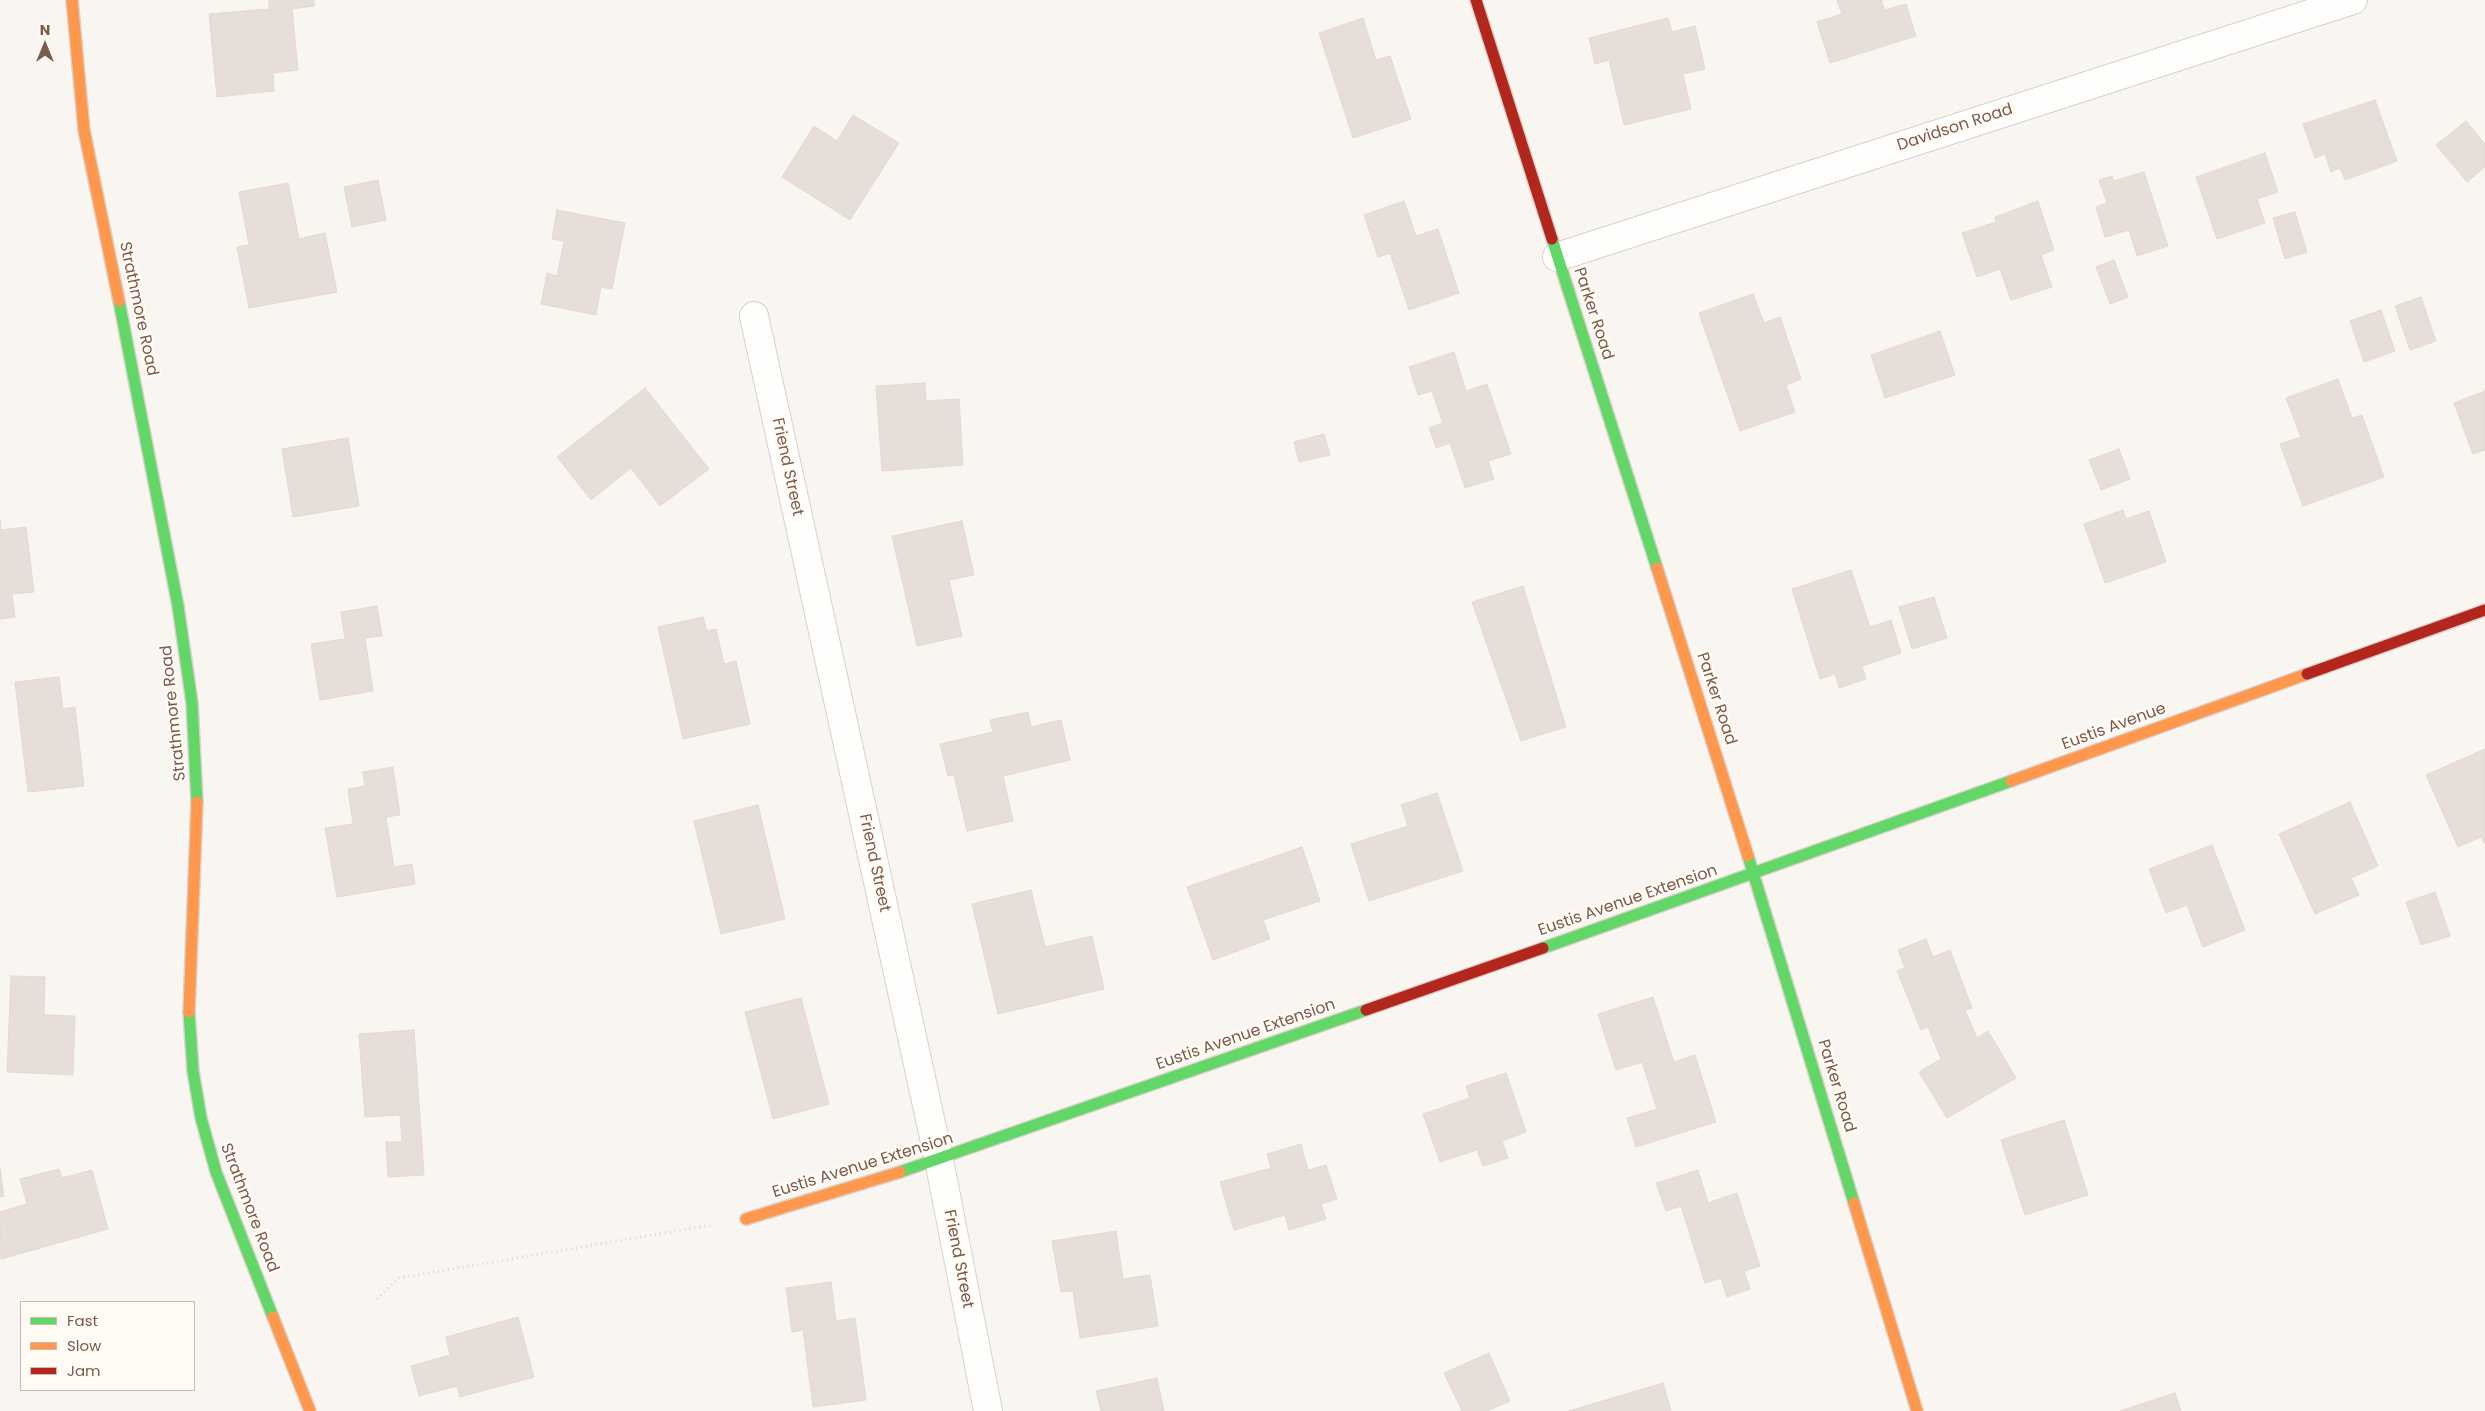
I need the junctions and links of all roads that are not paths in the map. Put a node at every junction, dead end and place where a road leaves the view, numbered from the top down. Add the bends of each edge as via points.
1 (72, 0) edge
2 (1476, 0) edge
3 (2353, 0) edge
4 (1557, 257) junction
5 (754, 316) dead end
6 (2485, 610) edge
7 (1754, 874) junction
8 (939, 1160) junction
9 (746, 1220) road end
10 (310, 1411) edge
11 (988, 1411) edge
12 (1917, 1411) edge

1 - 10 street, Strathmore Road via 84,130 164,530 192,703 198,813 188,1001 200,1118 216,1172
2 - 4 street, Parker Road
3 - 4 street, Davidson Road
4 - 7 street, Parker Road
5 - 8 street, Friend Street
6 - 7 street, Eustis Avenue
7 - 8 street, Eustis Avenue Extension
7 - 12 street, Parker Road
8 - 9 street, Eustis Avenue Extension
8 - 11 street, Friend Street

